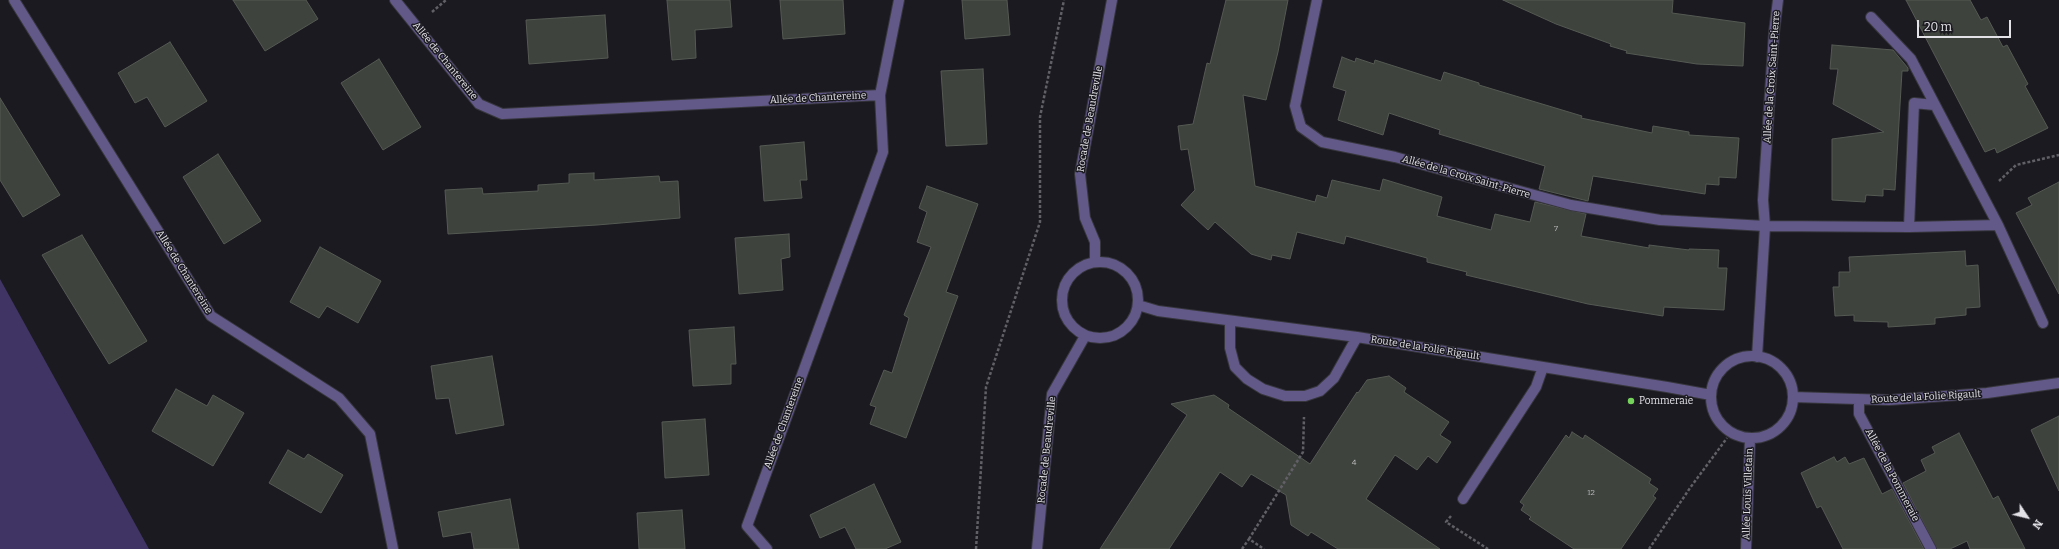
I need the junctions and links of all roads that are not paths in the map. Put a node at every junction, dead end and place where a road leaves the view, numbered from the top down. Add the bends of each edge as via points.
1 (14, 0) edge
2 (395, 0) edge
3 (899, 0) edge
4 (1112, 0) edge
5 (1317, 0) edge
6 (1778, 0) edge
7 (1871, 17) dead end
8 (880, 95) junction
9 (1934, 105) junction
10 (1998, 225) junction
11 (1765, 226) junction
12 (1908, 227) junction
13 (1095, 262) junction
14 (1138, 305) junction
15 (1230, 320) junction
16 (2043, 324) dead end
17 (1085, 336) junction
18 (1357, 337) junction
19 (1757, 357) junction
20 (1543, 367) junction
21 (2059, 383) edge
22 (1711, 396) junction
23 (1793, 397) junction
24 (1858, 400) junction
25 (1750, 438) junction
26 (1464, 499) road end
27 (393, 549) edge
28 (767, 549) edge
29 (1036, 549) edge
30 (1746, 549) edge
31 (1931, 549) edge

1 - 27 street, Allée de Chantereine via 211,316 339,398 370,434
2 - 8 street, Allée de Chantereine via 479,104 502,114
3 - 8 street
4 - 13 street, Rocade de Beaudreville via 1080,174 1086,218 1095,242
5 - 11 street, Allée de la Croix Saint-Pierre via 1295,106 1301,127 1322,142 1395,157 1571,205 1660,220
6 - 11 street, Allée de la Croix Saint-Pierre via 1763,200
7 - 9 street via 1912,59
8 - 28 street, Allée de Chantereine via 883,152 748,526
9 - 10 street
9 - 12 street via 1914,103
10 - 12 street, Allée de la Croix Saint-Pierre
10 - 16 street
11 - 12 street, Allée de la Croix Saint-Pierre
11 - 19 street, Allée de la Croix Saint-Pierre
13 - 14 street via 1107,262 1127,273 1138,293
13 - 17 street via 1083,266 1072,274 1065,285 1062,298 1063,310 1069,322
14 - 15 street, Route de la Folie Rigault via 1158,311
14 - 17 street via 1134,317 1120,333 1102,339
15 - 18 street, Route de la Folie Rigault
15 - 18 street via 1230,348 1235,367 1247,379 1263,389 1285,396 1305,396 1320,391 1334,378
17 - 29 street, Rocade de Beaudreville via 1052,394
18 - 20 street, Route de la Folie Rigault
19 - 22 street via 1741,358 1729,363 1720,372
19 - 23 street via 1766,358 1777,364 1791,384
20 - 22 street, Route de la Folie Rigault
20 - 26 street via 1536,387
21 - 24 street, Route de la Folie Rigault via 1987,393
22 - 25 street via 1716,418 1731,433
23 - 24 street, Route de la Folie Rigault
23 - 25 street via 1787,420 1779,428 1769,435
24 - 31 street, Allée de la Pommeraie via 1859,414
25 - 30 street, Allée Louis Villetain

